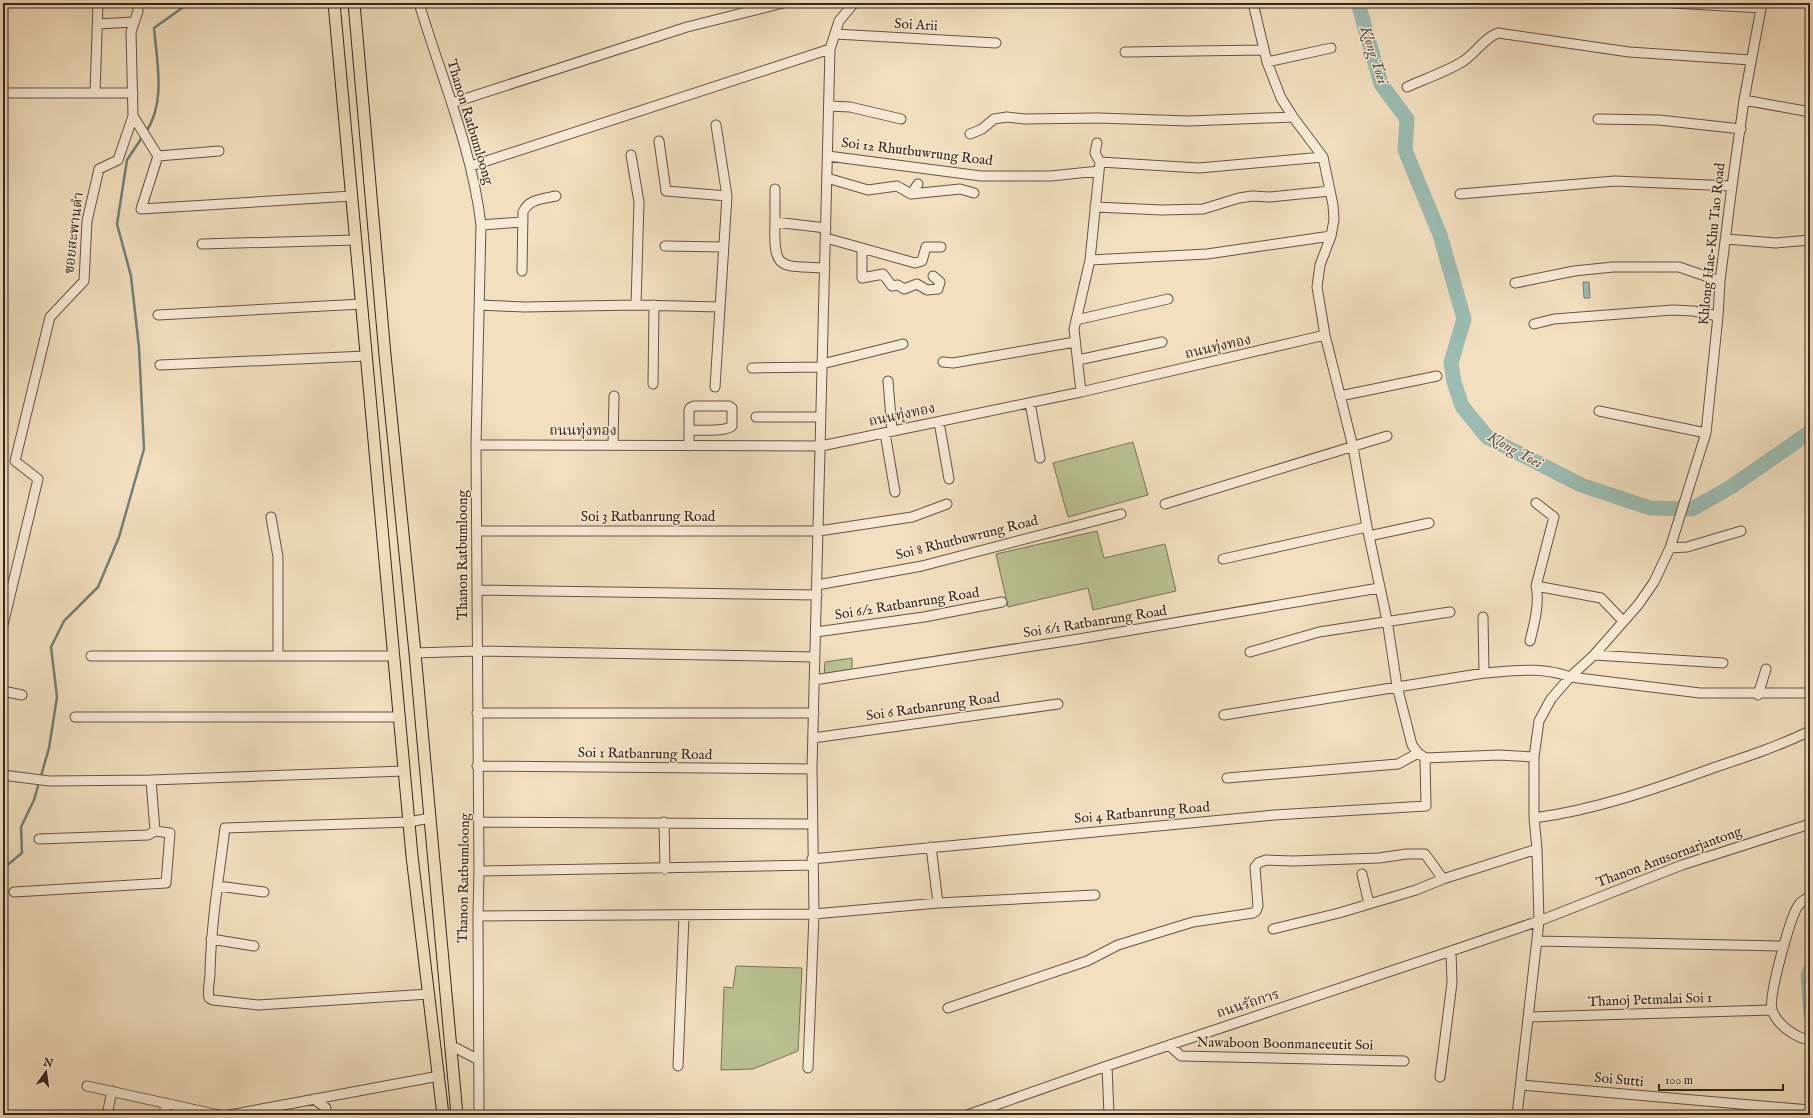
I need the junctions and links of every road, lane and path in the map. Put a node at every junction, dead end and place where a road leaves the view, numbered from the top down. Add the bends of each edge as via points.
1 (98, 3) edge
2 (138, 3) edge
3 (334, 3) edge
4 (354, 3) edge
5 (419, 3) edge
6 (783, 3) edge
7 (854, 3) edge
8 (1253, 3) edge
9 (1673, 3) edge
10 (1761, 5) edge
11 (134, 22) junction
12 (98, 24) junction
13 (835, 34) junction
14 (996, 43) dead end
15 (1331, 48) dead end
16 (830, 49) junction
17 (1264, 50) junction
18 (1124, 52) dead end
19 (1751, 60) junction
20 (1267, 62) junction
21 (1407, 87) dead end
22 (3, 93) edge
23 (96, 93) junction
24 (133, 93) junction
25 (1744, 100) junction
26 (452, 103) junction
27 (829, 106) junction
28 (1810, 112) edge
29 (133, 116) junction
30 (1293, 117) junction
31 (901, 119) dead end
32 (1598, 119) dead end
33 (716, 126) dead end
34 (1741, 130) junction
35 (970, 134) dead end
36 (659, 141) dead end
37 (1097, 143) dead end
38 (219, 152) dead end
39 (631, 155) dead end
40 (158, 156) junction
41 (828, 156) junction
42 (1323, 157) junction
43 (471, 166) junction
44 (1099, 166) junction
45 (827, 178) junction
46 (918, 184) dead end
47 (1732, 186) junction
48 (775, 188) dead end
49 (1330, 192) junction
50 (974, 193) dead end
51 (911, 194) junction
52 (1460, 194) dead end
53 (352, 196) junction
54 (556, 196) dead end
55 (727, 196) junction
56 (1095, 207) junction
57 (522, 222) junction
58 (775, 222) junction
59 (481, 225) junction
60 (826, 228) junction
61 (1331, 236) junction
62 (826, 238) junction
63 (1726, 239) junction
64 (356, 240) junction
65 (1810, 240) edge
66 (202, 244) dead end
67 (665, 246) dead end
68 (723, 247) junction
69 (941, 247) dead end
70 (862, 248) junction
71 (1090, 260) junction
72 (825, 268) junction
73 (522, 271) dead end
74 (933, 276) dead end
75 (1720, 281) junction
76 (1516, 283) dead end
77 (1168, 299) dead end
78 (362, 304) junction
79 (479, 305) junction
80 (636, 305) junction
81 (654, 305) junction
82 (720, 307) junction
83 (158, 315) dead end
84 (1718, 316) junction
85 (1076, 320) junction
86 (1534, 324) dead end
87 (1325, 335) junction
88 (1076, 342) junction
89 (1162, 342) dead end
90 (903, 344) dead end
91 (385, 355) junction
92 (366, 356) junction
93 (1078, 360) junction
94 (943, 362) dead end
95 (160, 365) dead end
96 (822, 365) junction
97 (752, 368) dead end
98 (1437, 376) dead end
99 (888, 381) dead end
100 (653, 384) dead end
101 (715, 387) dead end
102 (1081, 392) junction
103 (614, 396) dead end
104 (1340, 396) junction
105 (1030, 403) junction
106 (1598, 411) dead end
107 (756, 417) dead end
108 (821, 417) junction
109 (939, 422) junction
110 (689, 430) junction
111 (888, 432) junction
112 (1706, 433) junction
113 (1387, 436) dead end
114 (476, 445) junction
115 (612, 445) junction
116 (689, 446) junction
117 (821, 446) junction
118 (1353, 446) junction
119 (1040, 458) dead end
120 (949, 478) dead end
121 (895, 492) dead end
122 (1536, 503) dead end
123 (947, 504) dead end
124 (1165, 504) dead end
125 (1121, 514) dead end
126 (271, 517) dead end
127 (1429, 523) dead end
128 (1367, 527) junction
129 (477, 531) junction
130 (819, 531) junction
131 (1741, 531) dead end
132 (1369, 536) junction
133 (1670, 548) junction
134 (1223, 559) dead end
135 (817, 585) junction
136 (1536, 586) junction
137 (1380, 588) junction
138 (477, 590) junction
139 (817, 596) junction
140 (1002, 602) dead end
141 (1450, 612) dead end
142 (1483, 616) dead end
143 (1387, 620) junction
144 (1623, 621) junction
145 (3, 625) edge
146 (816, 632) junction
147 (1530, 641) dead end
148 (477, 650) junction
149 (1250, 652) dead end
150 (415, 653) junction
151 (1594, 655) junction
152 (91, 656) dead end
153 (278, 656) junction
154 (394, 656) junction
155 (815, 657) junction
156 (1723, 663) dead end
157 (1766, 669) dead end
158 (1484, 673) junction
159 (1570, 677) junction
160 (814, 680) junction
161 (1397, 686) junction
162 (3, 691) edge
163 (1810, 694) edge
164 (22, 695) dead end
165 (1758, 695) junction
166 (1058, 704) dead end
167 (477, 713) junction
168 (814, 713) junction
169 (1224, 715) dead end
170 (75, 717) dead end
171 (400, 717) junction
172 (1810, 731) edge
173 (813, 738) junction
174 (1421, 756) junction
175 (1534, 757) junction
176 (477, 766) junction
177 (812, 769) junction
178 (404, 771) junction
179 (3, 775) edge
180 (1226, 778) dead end
181 (151, 780) junction
182 (430, 818) junction
183 (1534, 818) junction
184 (409, 822) junction
185 (479, 822) junction
186 (664, 822) junction
187 (812, 824) junction
188 (1810, 824) edge
189 (155, 831) junction
190 (40, 839) dead end
191 (931, 847) junction
192 (1537, 849) junction
193 (813, 862) junction
194 (665, 869) junction
195 (479, 871) junction
196 (1362, 874) dead end
197 (1443, 879) junction
198 (218, 886) junction
199 (14, 892) dead end
200 (264, 892) dead end
201 (1094, 895) dead end
202 (1810, 896) edge
203 (938, 904) junction
204 (1369, 904) junction
205 (814, 914) junction
206 (478, 916) junction
207 (684, 916) junction
208 (1539, 921) junction
209 (1273, 929) dead end
210 (211, 939) junction
211 (1537, 941) junction
212 (254, 946) dead end
213 (1784, 946) junction
214 (1451, 951) junction
215 (429, 994) junction
216 (948, 1008) dead end
217 (1772, 1010) junction
218 (1529, 1017) junction
219 (1810, 1040) edge
220 (1169, 1045) junction
221 (452, 1046) junction
222 (477, 1059) junction
223 (1404, 1061) dead end
224 (678, 1066) dead end
225 (1106, 1066) junction
226 (808, 1068) dead end
227 (439, 1076) junction
228 (1440, 1077) dead end
229 (1521, 1085) junction
230 (87, 1086) dead end
231 (112, 1091) junction
232 (314, 1099) junction
233 (166, 1103) junction
234 (326, 1108) dead end
235 (1810, 1110) edge
236 (107, 1115) edge
237 (164, 1115) edge
238 (219, 1115) edge
239 (229, 1115) edge
240 (443, 1115) edge
241 (458, 1115) edge
242 (479, 1115) edge
243 (967, 1115) edge
244 (1109, 1115) edge
245 (1517, 1115) edge

1 - 12 street
2 - 11 street, ซอยสะพานดำ
3 - 53 main road
4 - 91 main road
5 - 26 street, Thanon Ratbumloong
6 - 26 street via 687,27
7 - 13 street via 839,21
8 - 17 street
9 - 10 street
10 - 19 street, Khlong Hae-Khu Tao Road
11 - 12 street
11 - 24 street, ซอยสะพานดำ via 131,32
12 - 23 street
13 - 14 street, Soi Arii
13 - 16 street
15 - 20 street
16 - 27 street
16 - 43 street
17 - 18 street
17 - 20 street
19 - 21 street via 1629,52 1498,33 1488,37 1474,54 1461,62
19 - 25 street, Khlong Hae-Khu Tao Road
20 - 30 street via 1281,98
22 - 23 street
23 - 24 street
24 - 29 street, ซอยสะพานดำ
25 - 28 street
25 - 34 street, Khlong Hae-Khu Tao Road
26 - 43 street, Thanon Ratbumloong
27 - 31 street via 850,107
27 - 41 street
29 - 40 street
29 - 145 street, ซอยสะพานดำ via 118,160 98,169 87,221 84,281 50,317 15,461 38,479
30 - 35 street via 1189,121 1007,117 994,119
30 - 42 street
32 - 34 street via 1659,120
33 - 55 street
34 - 47 street, Khlong Hae-Khu Tao Road
36 - 55 street via 666,191
37 - 44 street
38 - 40 street
39 - 80 street via 639,202
40 - 53 street via 140,209
41 - 44 street, Soi 12 Rhutbuwrung Road via 981,176 1051,176
41 - 45 street
42 - 44 street, Soi 12 Rhutbuwrung Road via 1199,168
42 - 49 street
43 - 59 street, Thanon Ratbumloong via 478,195
44 - 56 street
45 - 51 street via 868,190 897,186
45 - 60 street
46 - 51 street
47 - 52 street via 1615,181
47 - 63 street, Khlong Hae-Khu Tao Road
48 - 58 street
49 - 56 street via 1252,196 1203,208 1162,210
49 - 61 street via 1334,220
50 - 51 street via 960,190
53 - 64 main road
54 - 57 street via 530,202 523,212
55 - 68 street
56 - 71 street
57 - 59 street
57 - 73 street
58 - 60 street
58 - 72 street via 776,253 779,260 785,265
59 - 79 street, Thanon Ratbumloong
60 - 62 street
61 - 71 street via 1207,254
61 - 87 street via 1320,265 1317,287
62 - 70 street
62 - 72 street
63 - 65 street via 1776,242
63 - 75 street, Khlong Hae-Khu Tao Road
64 - 66 street
64 - 78 main road
67 - 68 street
68 - 82 street
69 - 70 street via 926,247 922,261 915,264
70 - 74 street via 862,278 883,274 892,286 898,285 904,289 917,284 927,290 938,289 940,282
71 - 85 street
72 - 96 street
75 - 76 street via 1679,267 1613,267
75 - 84 street, Khlong Hae-Khu Tao Road
77 - 85 street
78 - 83 street
78 - 92 main road
79 - 80 street
79 - 114 street, Thanon Ratbumloong
80 - 81 street
81 - 82 street
81 - 100 street
82 - 101 street
84 - 86 street via 1673,310 1554,319
84 - 112 street, Khlong Hae-Khu Tao Road
85 - 88 street
87 - 102 street, ถนนทุ่งทอง
87 - 104 street
88 - 93 street
88 - 94 street via 953,363
89 - 93 street
90 - 96 street
91 - 92 main road
91 - 150 main road
92 - 95 street
92 - 154 main road
93 - 102 street
96 - 97 street
96 - 108 street
98 - 104 street
99 - 111 street
102 - 105 street, ถนนทุ่งทอง
103 - 115 street
104 - 118 street
105 - 109 street, ถนนทุ่งทอง
105 - 119 street
106 - 112 street
107 - 108 street
108 - 117 street
109 - 111 street, ถนนทุ่งทอง
109 - 120 street
110 - 110 street via 689,411 692,407 732,408 732,426 719,430
110 - 116 street
111 - 117 street, ถนนทุ่งทอง
111 - 121 street
112 - 133 street, Khlong Hae-Khu Tao Road
113 - 118 street
114 - 115 street, ถนนทุ่งทอง
114 - 129 street, Thanon Ratbumloong
115 - 116 street, ถนนทุ่งทอง
116 - 117 street, ถนนทุ่งทอง
117 - 130 street
118 - 124 street
118 - 128 street
122 - 136 street via 1554,517
123 - 130 street, Soi 3 Ratbanrung Road via 912,517
125 - 135 street, Soi 8 Rhutbuwrung Road via 922,566
126 - 153 street via 278,557
127 - 132 street
128 - 132 street
128 - 134 street
129 - 130 street, Soi 3 Ratbanrung Road
129 - 138 street, Thanon Ratbumloong
130 - 135 street
131 - 133 street via 1688,547
132 - 137 street
133 - 144 street, Khlong Hae-Khu Tao Road via 1654,582
135 - 139 street
136 - 144 street via 1601,598
136 - 147 street via 1538,594
137 - 143 street
137 - 160 street, Soi 6/1 Ratbanrung Road via 1079,639
138 - 139 street
138 - 148 street, Thanon Ratbumloong
139 - 146 street
140 - 146 street, Soi 6/2 Ratbanrung Road via 924,617
141 - 143 street
142 - 158 street
143 - 149 street via 1319,632
143 - 161 street
144 - 151 street, Khlong Hae-Khu Tao Road
146 - 155 street
148 - 150 street
148 - 155 street
148 - 167 street, Thanon Ratbumloong
150 - 182 main road
151 - 156 street
151 - 159 street, Khlong Hae-Khu Tao Road
152 - 153 street
153 - 154 street
154 - 171 main road
155 - 160 street
157 - 165 street
158 - 159 street via 1543,671
158 - 161 street
159 - 165 street via 1700,693
159 - 175 street, Khlong Hae-Khu Tao Road via 1552,699 1539,721
160 - 168 street
161 - 169 street
161 - 174 street via 1412,745
162 - 164 street
163 - 165 street
166 - 173 street, Soi 6 Ratbanrung Road
167 - 168 street
167 - 176 street, Thanon Ratbumloong
168 - 173 street
170 - 171 street
171 - 178 main road
172 - 183 street via 1667,785 1568,814
173 - 177 street
174 - 175 street
174 - 180 street via 1398,764
174 - 191 street, Soi 4 Ratbanrung Road via 1426,806 1274,815
175 - 183 street, Khlong Hae-Khu Tao Road
176 - 177 street, Soi 1 Ratbanrung Road
176 - 185 street, Thanon Ratbumloong
177 - 187 street
178 - 181 street
178 - 184 main road
179 - 181 street via 49,781
181 - 189 street
182 - 184 street
182 - 221 main road
183 - 192 street, Khlong Hae-Khu Tao Road
184 - 198 street via 225,828
184 - 215 main road
185 - 186 street
185 - 195 street, Thanon Ratbumloong
186 - 187 street
186 - 194 street
187 - 193 street
188 - 208 street, Thanon Anusornarjantong via 1682,865
189 - 190 street via 148,835
189 - 199 street via 170,833 166,883
191 - 193 street, Soi 4 Ratbanrung Road
191 - 203 street
192 - 197 street
192 - 208 street, Khlong Hae-Khu Tao Road
193 - 194 street, Soi 4 Ratbanrung Road
193 - 205 street
194 - 195 street, Soi 4 Ratbanrung Road
195 - 206 street, Thanon Ratbumloong
196 - 204 street
197 - 204 street
197 - 216 street via 1425,854 1379,858 1266,860 1258,863 1255,868 1258,906 1253,913 1193,922 1118,945 1087,962
198 - 200 street
198 - 210 street
201 - 203 street
202 - 213 street via 1798,906
203 - 205 street
204 - 209 street
205 - 207 street
205 - 226 street
206 - 207 street
206 - 222 street, Thanon Ratbumloong
207 - 224 street
208 - 211 street, Khlong Hae-Khu Tao Road
208 - 214 street, ถนนรัถการ
210 - 212 street
210 - 215 street via 208,995 213,1000 258,1005
211 - 213 street
211 - 218 street, Khlong Hae-Khu Tao Road
213 - 217 street via 1774,988
214 - 220 street, ถนนรัถการ
214 - 228 street via 1452,983
215 - 227 main road
217 - 218 street, Thanoj Petmalai Soi 1
217 - 219 street via 1789,1031
218 - 229 street, Khlong Hae-Khu Tao Road
220 - 223 street, Nawaboon Boonmaneeutit Soi via 1181,1056
220 - 225 street, ถนนรัถการ
221 - 222 street
221 - 241 main road
222 - 242 street, Thanon Ratbumloong
225 - 243 street, ถนนรัถการ
225 - 244 street
227 - 232 street
227 - 240 main road
229 - 235 street, Soi Sutti
229 - 245 street, Khlong Hae-Khu Tao Road
230 - 231 street
231 - 233 street
231 - 236 street
232 - 234 street
232 - 239 street
233 - 237 street
233 - 238 street

